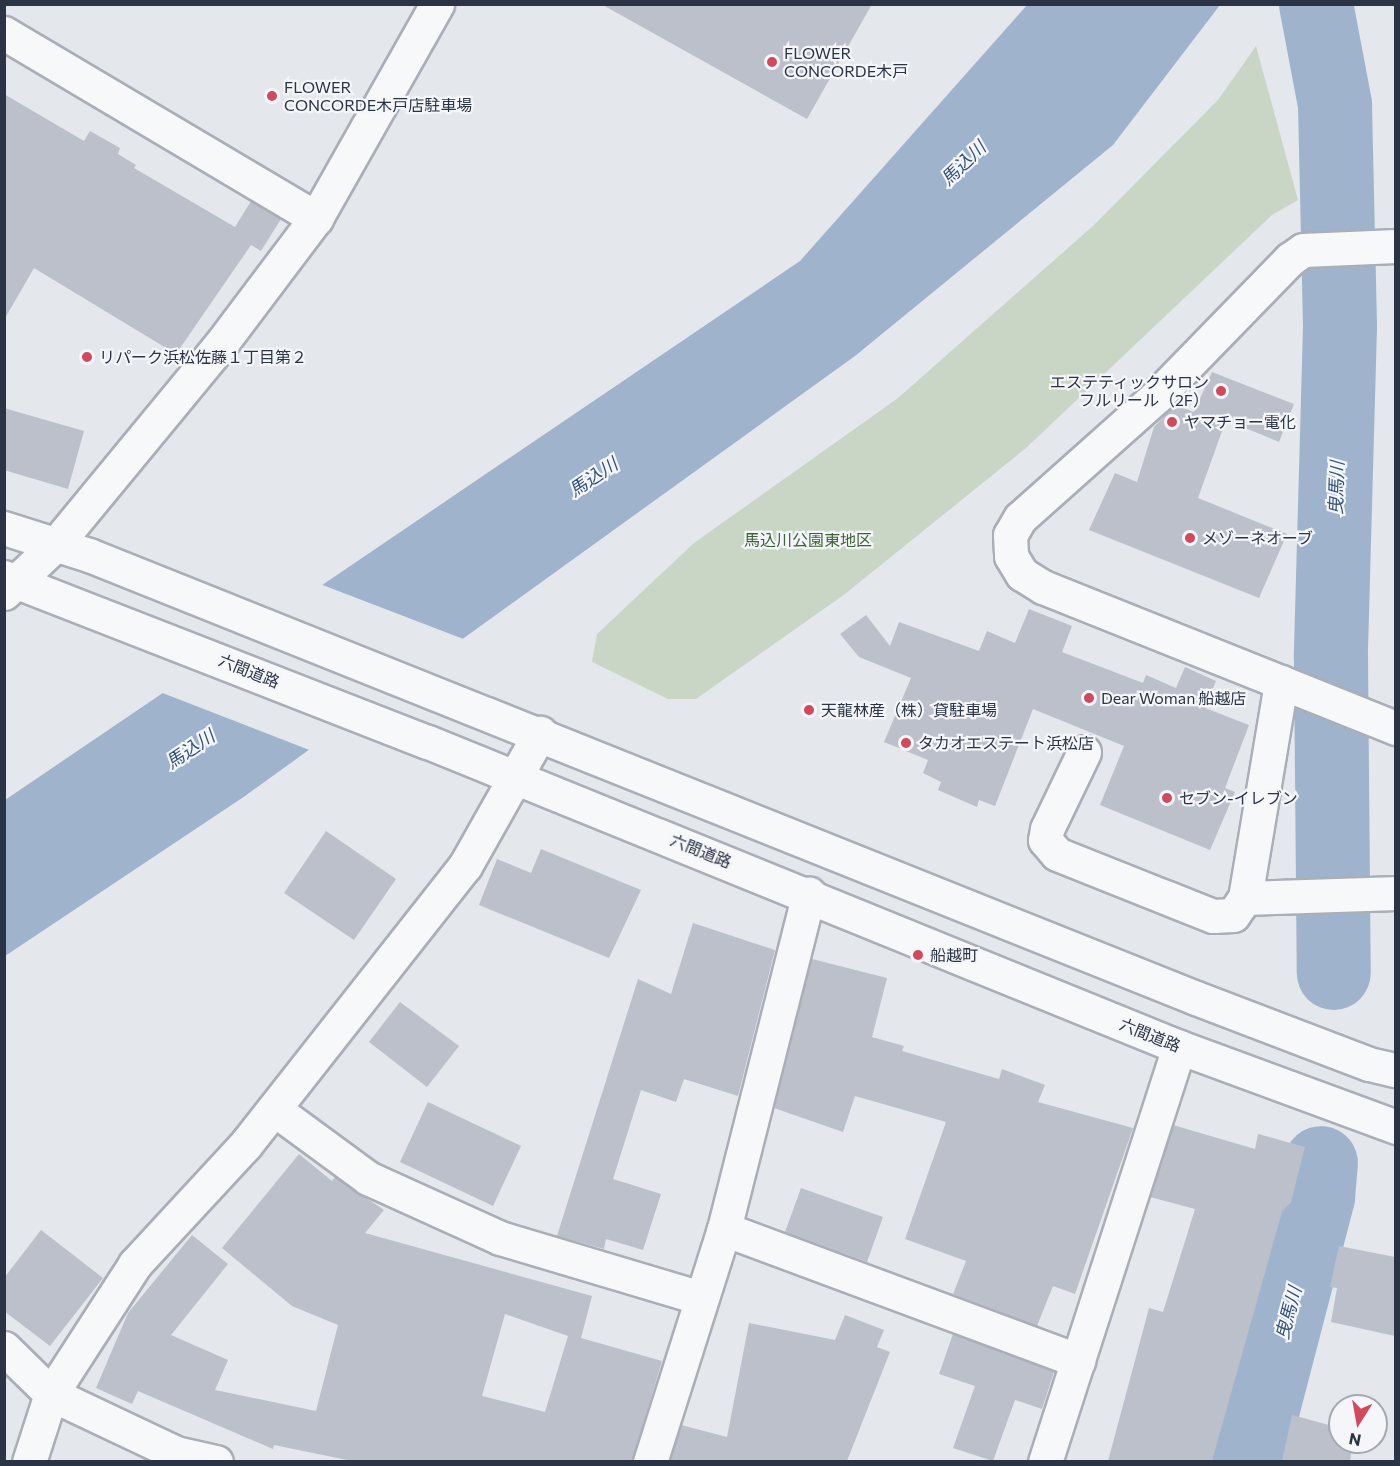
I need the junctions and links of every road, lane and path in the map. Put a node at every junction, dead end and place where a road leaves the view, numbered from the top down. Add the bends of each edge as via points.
1 (437, 4) edge
2 (4, 33) edge
3 (316, 218) junction
4 (1395, 246) edge
5 (4, 528) edge
6 (57, 543) junction
7 (8, 584) edge
8 (1291, 686) junction
9 (1395, 728) edge
10 (540, 733) junction
11 (1084, 752) dead end
12 (518, 778) junction
13 (1385, 893) edge
14 (809, 894) junction
15 (1245, 898) junction
16 (1179, 1047) junction
17 (1395, 1070) edge
18 (274, 1109) junction
19 (1395, 1127) edge
20 (724, 1229) junction
21 (702, 1298) junction
22 (4, 1348) edge
23 (1078, 1361) junction
24 (51, 1394) junction
25 (29, 1461) edge
26 (216, 1461) edge
27 (650, 1461) edge
28 (1045, 1461) edge

1 - 3 street
2 - 3 street
3 - 6 street via 218,348
4 - 8 street via 1304,250 1156,396 1020,518 1010,535 1011,556 1023,574 1043,587
5 - 6 street
6 - 7 street
6 - 10 street
7 - 12 street, 六間道路 via 63,597
8 - 9 street
8 - 15 street
10 - 12 street
10 - 17 street via 1196,998 1369,1064
11 - 15 street via 1047,829 1045,840 1057,854 1213,916 1233,915
12 - 14 street, 六間道路
12 - 18 street via 465,866
13 - 15 street
14 - 16 street, 六間道路
14 - 20 street
16 - 19 street, 六間道路
16 - 23 street
18 - 21 street via 368,1178 500,1238
18 - 24 street via 135,1264
20 - 21 street
20 - 23 street
21 - 27 street
22 - 24 street
23 - 28 street
24 - 25 street
24 - 26 street via 176,1453

